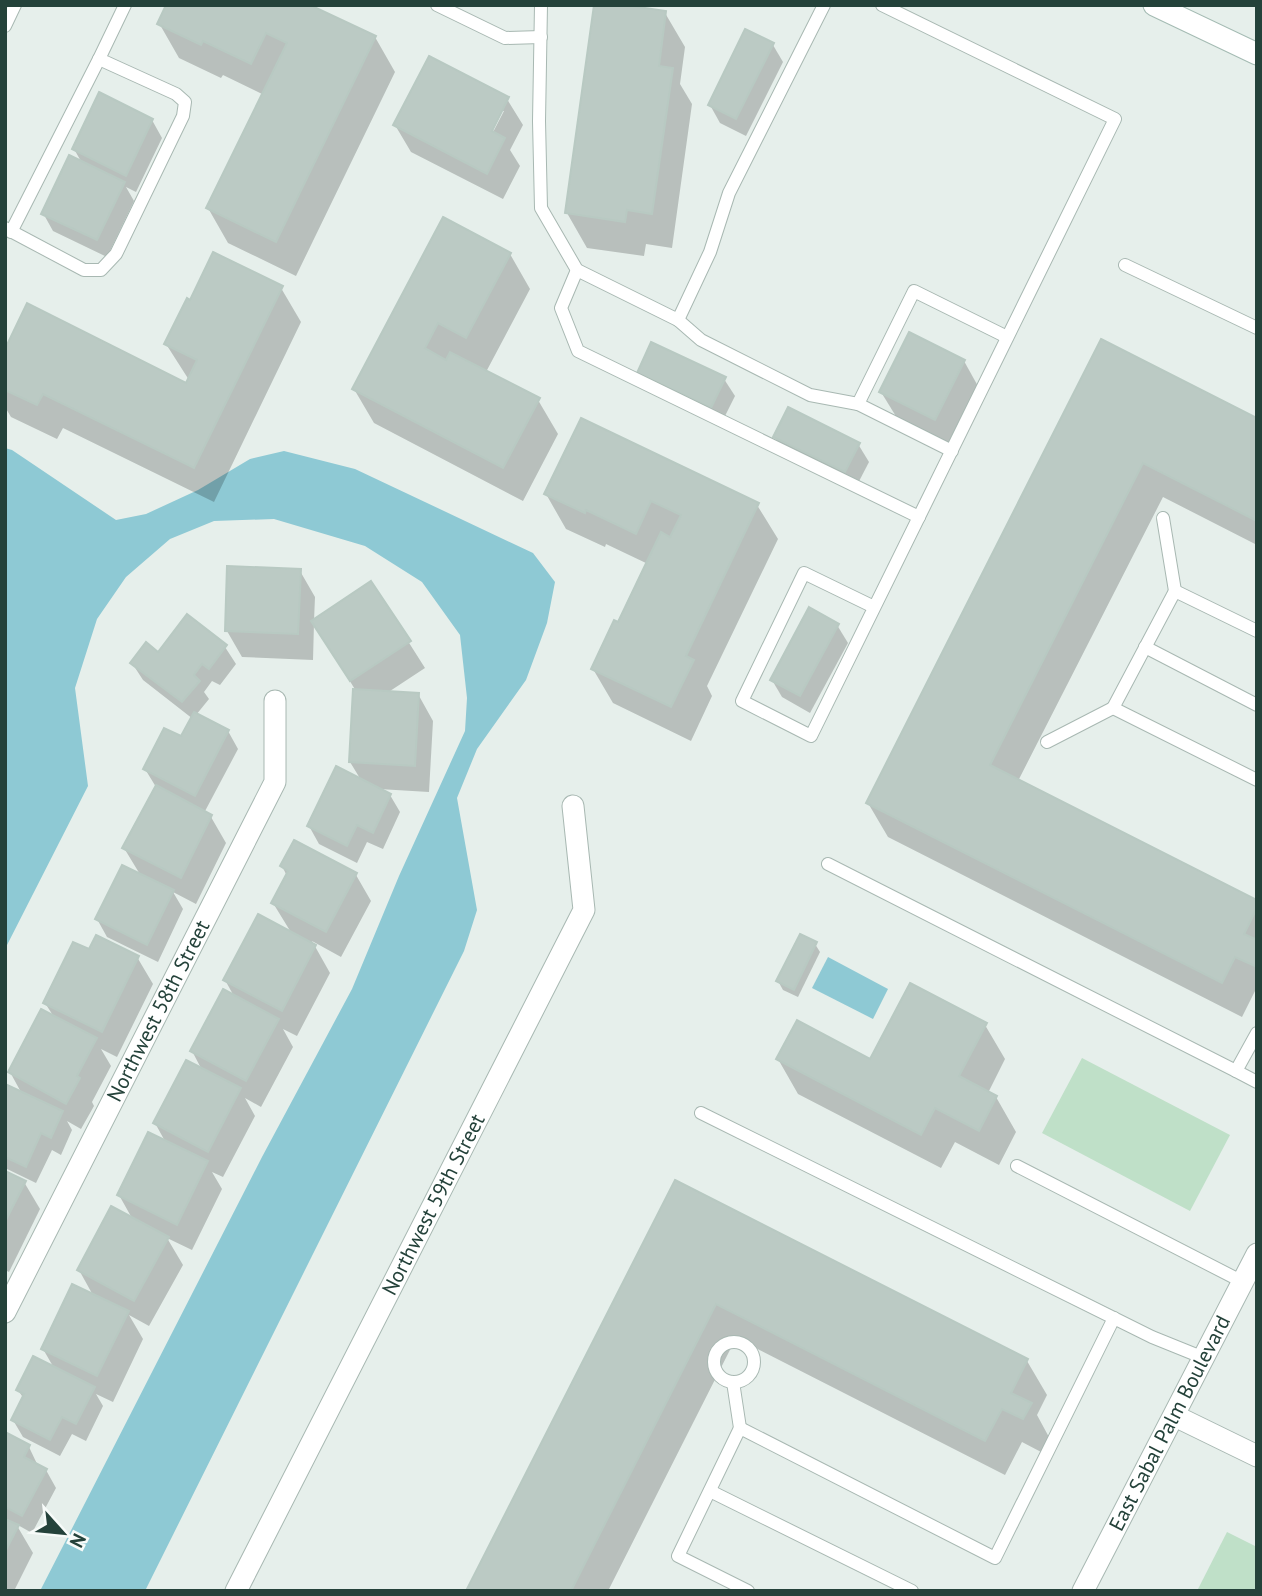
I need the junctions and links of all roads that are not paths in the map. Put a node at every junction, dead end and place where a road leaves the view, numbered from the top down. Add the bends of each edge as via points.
1 (15, 5) edge
2 (125, 5) edge
3 (437, 5) edge
4 (541, 5) edge
5 (824, 5) edge
6 (882, 5) edge
7 (1154, 5) edge
8 (5, 26) edge
9 (541, 37) junction
10 (1257, 54) edge
11 (99, 59) junction
12 (8, 230) edge
13 (1125, 265) dead end
14 (577, 270) junction
15 (678, 320) junction
16 (1257, 328) edge
17 (1007, 337) junction
18 (858, 404) junction
19 (951, 451) junction
20 (919, 517) junction
21 (1163, 518) dead end
22 (1175, 591) junction
23 (874, 607) junction
24 (1257, 631) edge
25 (1145, 648) junction
26 (275, 701) dead end
27 (1257, 705) edge
28 (1113, 708) junction
29 (1047, 742) dead end
30 (1257, 780) edge
31 (573, 806) dead end
32 (828, 864) dead end
33 (1257, 1033) edge
34 (1236, 1071) junction
35 (1257, 1082) edge
36 (701, 1114) dead end
37 (1017, 1166) dead end
38 (1257, 1254) edge
39 (1243, 1282) junction
40 (5, 1312) edge
41 (1114, 1318) junction
42 (1204, 1358) junction
43 (733, 1382) dead end
44 (1175, 1416) junction
45 (740, 1428) junction
46 (1257, 1456) edge
47 (710, 1491) junction
48 (236, 1591) edge
49 (748, 1591) edge
50 (912, 1591) edge
51 (1083, 1591) edge

1 - 8 lane
2 - 11 lane
3 - 9 lane via 505,38
4 - 9 lane
5 - 15 lane via 729,193 710,252
6 - 17 lane via 1115,119
7 - 10 street
9 - 14 lane via 541,208
11 - 12 lane
11 - 12 lane via 185,102 183,116 116,254 101,270 85,270
13 - 16 lane
14 - 15 lane
14 - 20 lane via 561,308 578,351
15 - 18 lane via 701,341 810,395
17 - 18 lane via 914,292
17 - 19 lane
18 - 19 lane
19 - 20 lane
20 - 23 lane
21 - 22 lane
22 - 24 lane
22 - 25 lane
23 - 23 lane via 811,736 742,701 804,573
25 - 27 lane
25 - 28 lane
26 - 40 street, Northwest 58th Street via 275,782
28 - 29 lane
28 - 30 lane
31 - 48 street, Northwest 59th Street via 584,910
32 - 34 lane
33 - 34 lane
34 - 35 lane
36 - 41 lane
37 - 39 lane
38 - 39 street, East Sabal Palm Boulevard
39 - 42 street, East Sabal Palm Boulevard
41 - 42 lane
41 - 45 lane via 995,1558
42 - 44 street, East Sabal Palm Boulevard
43 - 45 lane
44 - 46 street
44 - 51 street, East Sabal Palm Boulevard
45 - 47 lane
47 - 49 lane via 678,1556
47 - 50 lane

